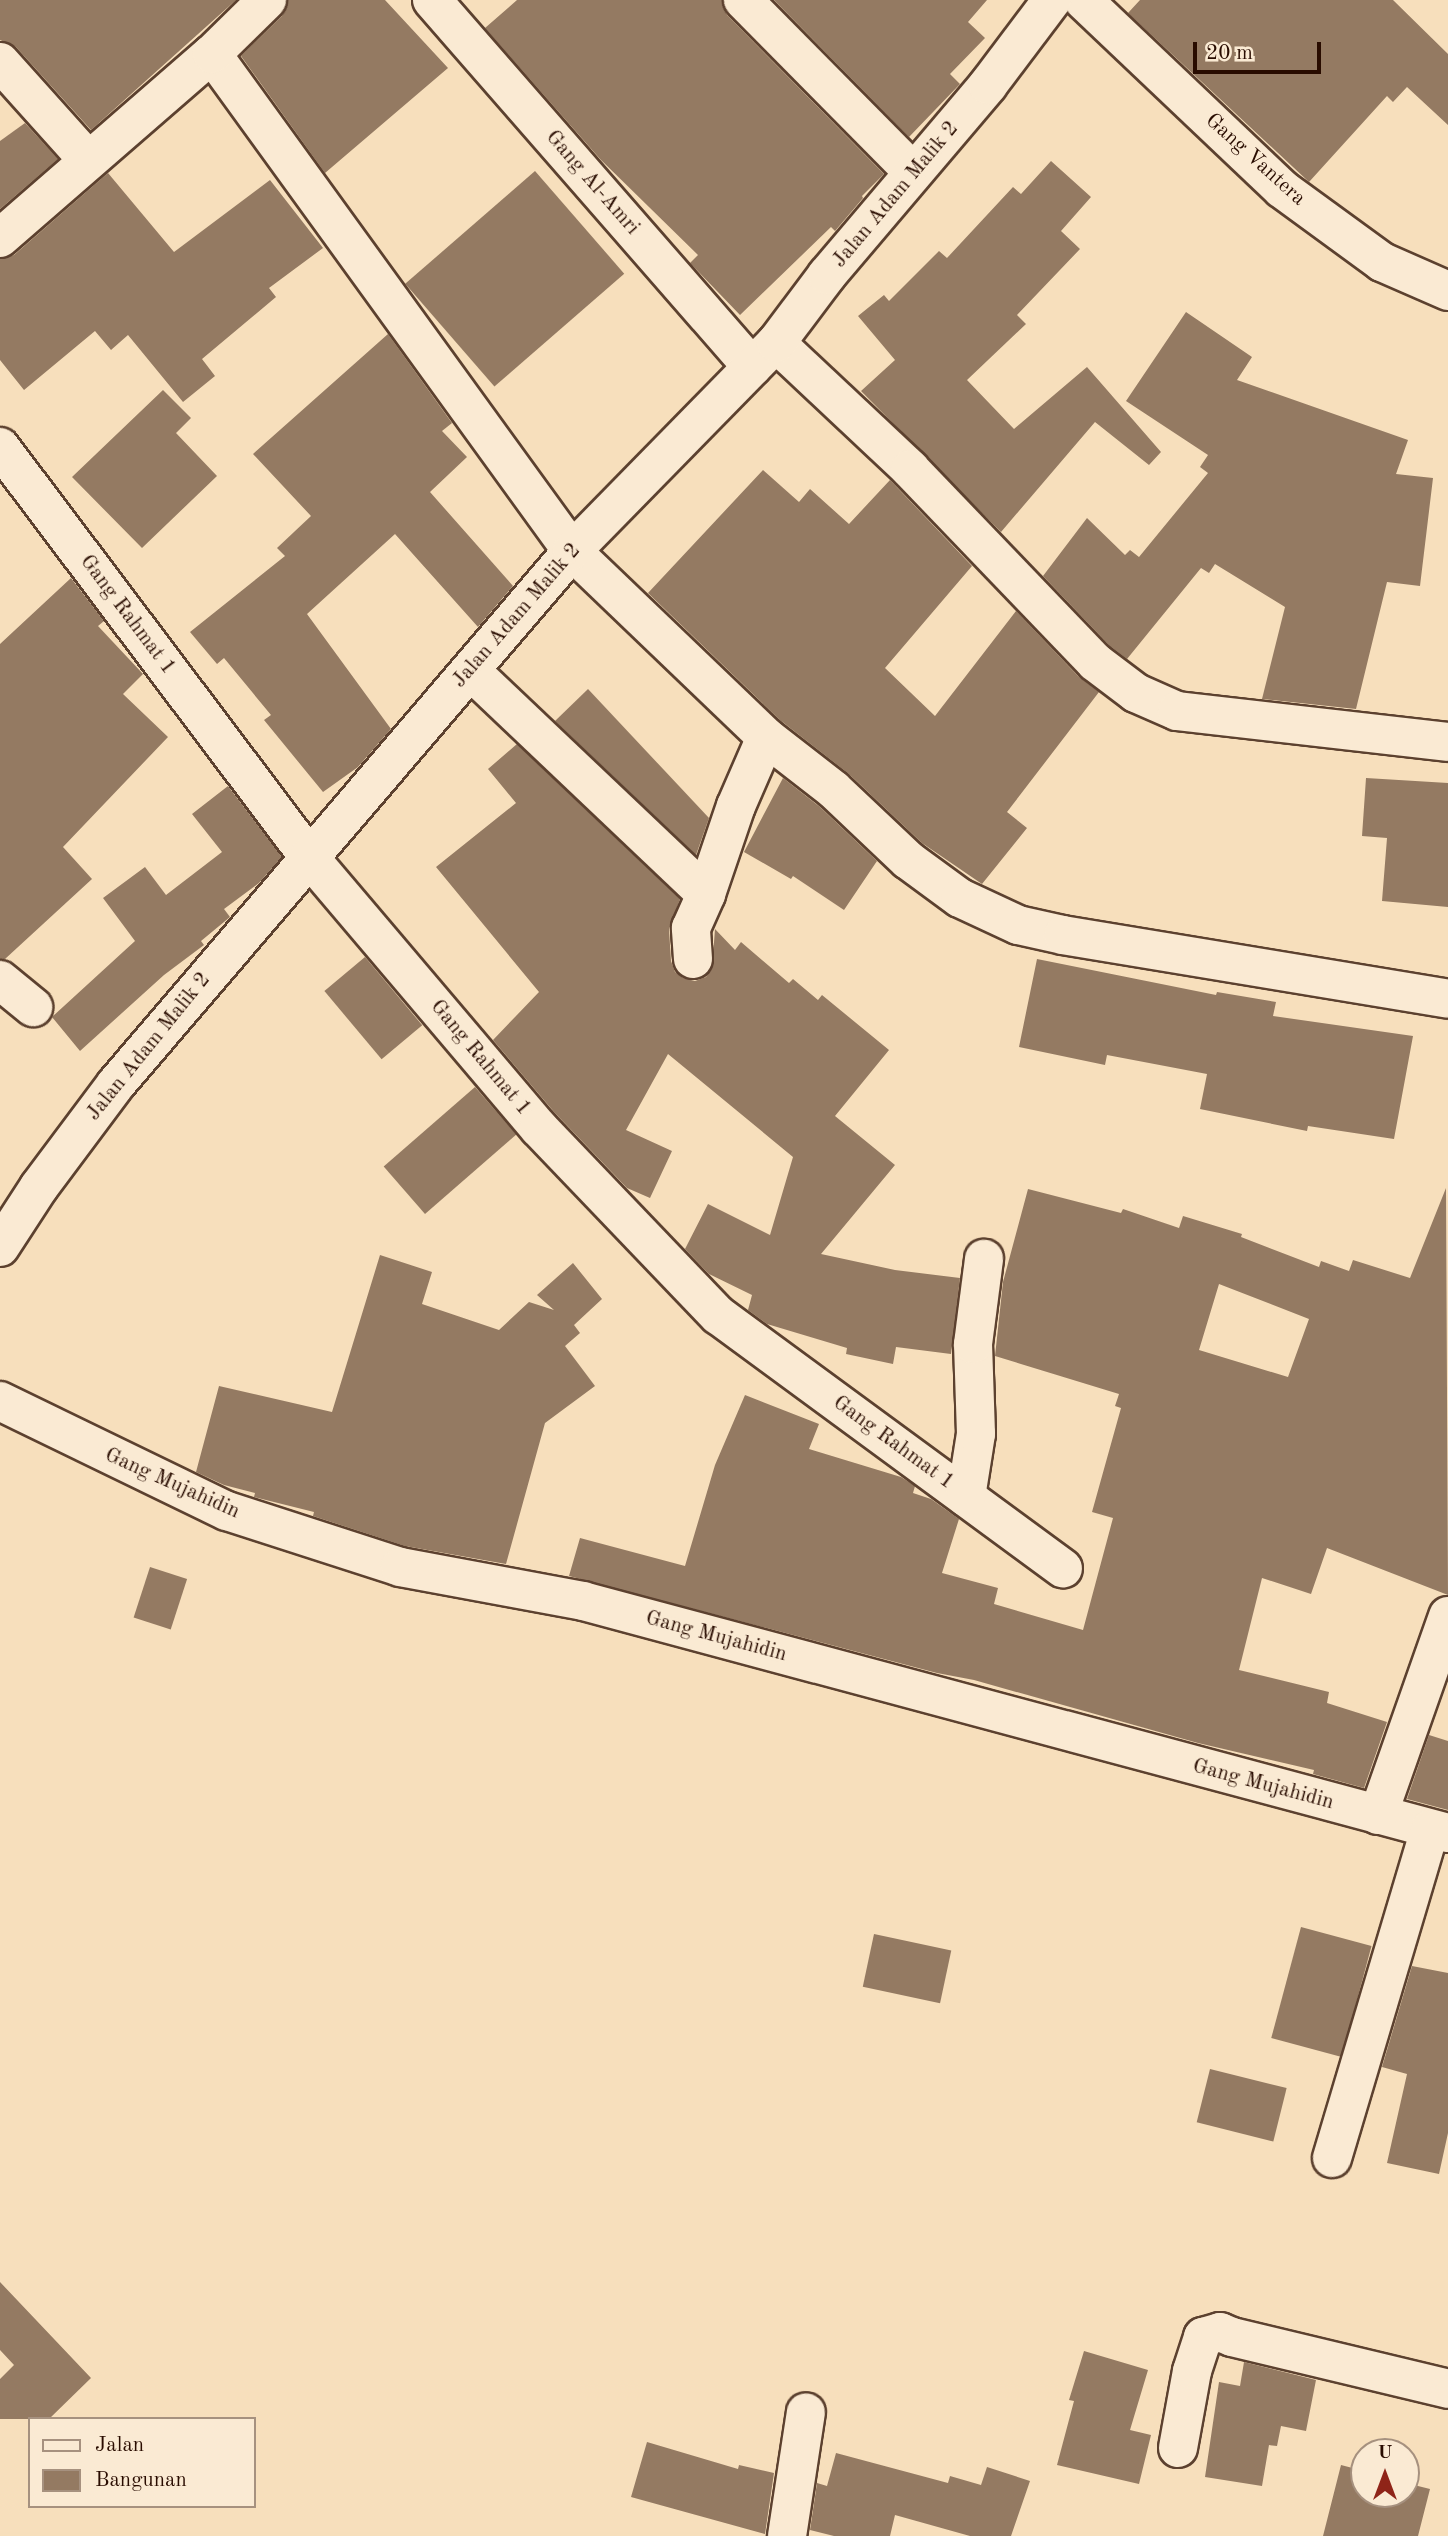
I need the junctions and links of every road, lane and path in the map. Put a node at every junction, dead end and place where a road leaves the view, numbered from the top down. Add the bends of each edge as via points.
1 (267, 0) edge
2 (432, 0) edge
3 (743, 0) edge
4 (1083, 0) edge
5 (1037, 6) edge
6 (212, 54) junction
7 (0, 62) edge
8 (88, 160) junction
9 (913, 172) junction
10 (0, 238) edge
11 (1448, 291) edge
12 (764, 355) junction
13 (0, 447) edge
14 (572, 551) junction
15 (471, 671) junction
16 (766, 737) junction
17 (1448, 742) edge
18 (309, 857) junction
19 (706, 894) junction
20 (693, 958) dead end
21 (0, 980) edge
22 (1448, 999) edge
23 (33, 1007) dead end
24 (0, 1248) edge
25 (984, 1259) dead end
26 (0, 1401) edge
27 (966, 1497) junction
28 (1063, 1568) dead end
29 (1448, 1616) edge
30 (1378, 1815) junction
31 (1439, 1831) edge
32 (1332, 2158) dead end
33 (1448, 2389) edge
34 (806, 2412) dead end
35 (1178, 2448) dead end
36 (787, 2536) edge

1 - 6 street
2 - 12 street, Gang Al-Amri
3 - 9 street
4 - 11 street, Gang Vantera via 1282,188 1382,262
5 - 9 street, Jalan Adam Malik 2 via 988,85
6 - 8 street
6 - 14 street
7 - 8 street
8 - 10 street
9 - 12 street, Jalan Adam Malik 2
12 - 14 street, Jalan Adam Malik 2
12 - 17 street, Gang Al-Amri via 910,469 1095,662 1136,693 1177,711
13 - 18 street, Gang Rahmat 1
14 - 15 street, Jalan Adam Malik 2
14 - 16 street
15 - 18 street, Jalan Adam Malik 2
15 - 19 street
16 - 19 street
16 - 22 street via 834,790 908,860 960,898 1018,925
18 - 24 street, Jalan Adam Malik 2 via 116,1084
18 - 27 street, Gang Rahmat 1 via 539,1128 718,1315
19 - 20 street via 691,928
21 - 23 street
25 - 27 street via 973,1344 976,1434
26 - 30 street, Gang Mujahidin via 227,1511 400,1567 583,1601
27 - 28 street, Gang Rahmat 1
29 - 30 street
30 - 31 street, Gang Mujahidin
31 - 32 street
33 - 35 street via 1220,2332 1203,2337
34 - 36 street

